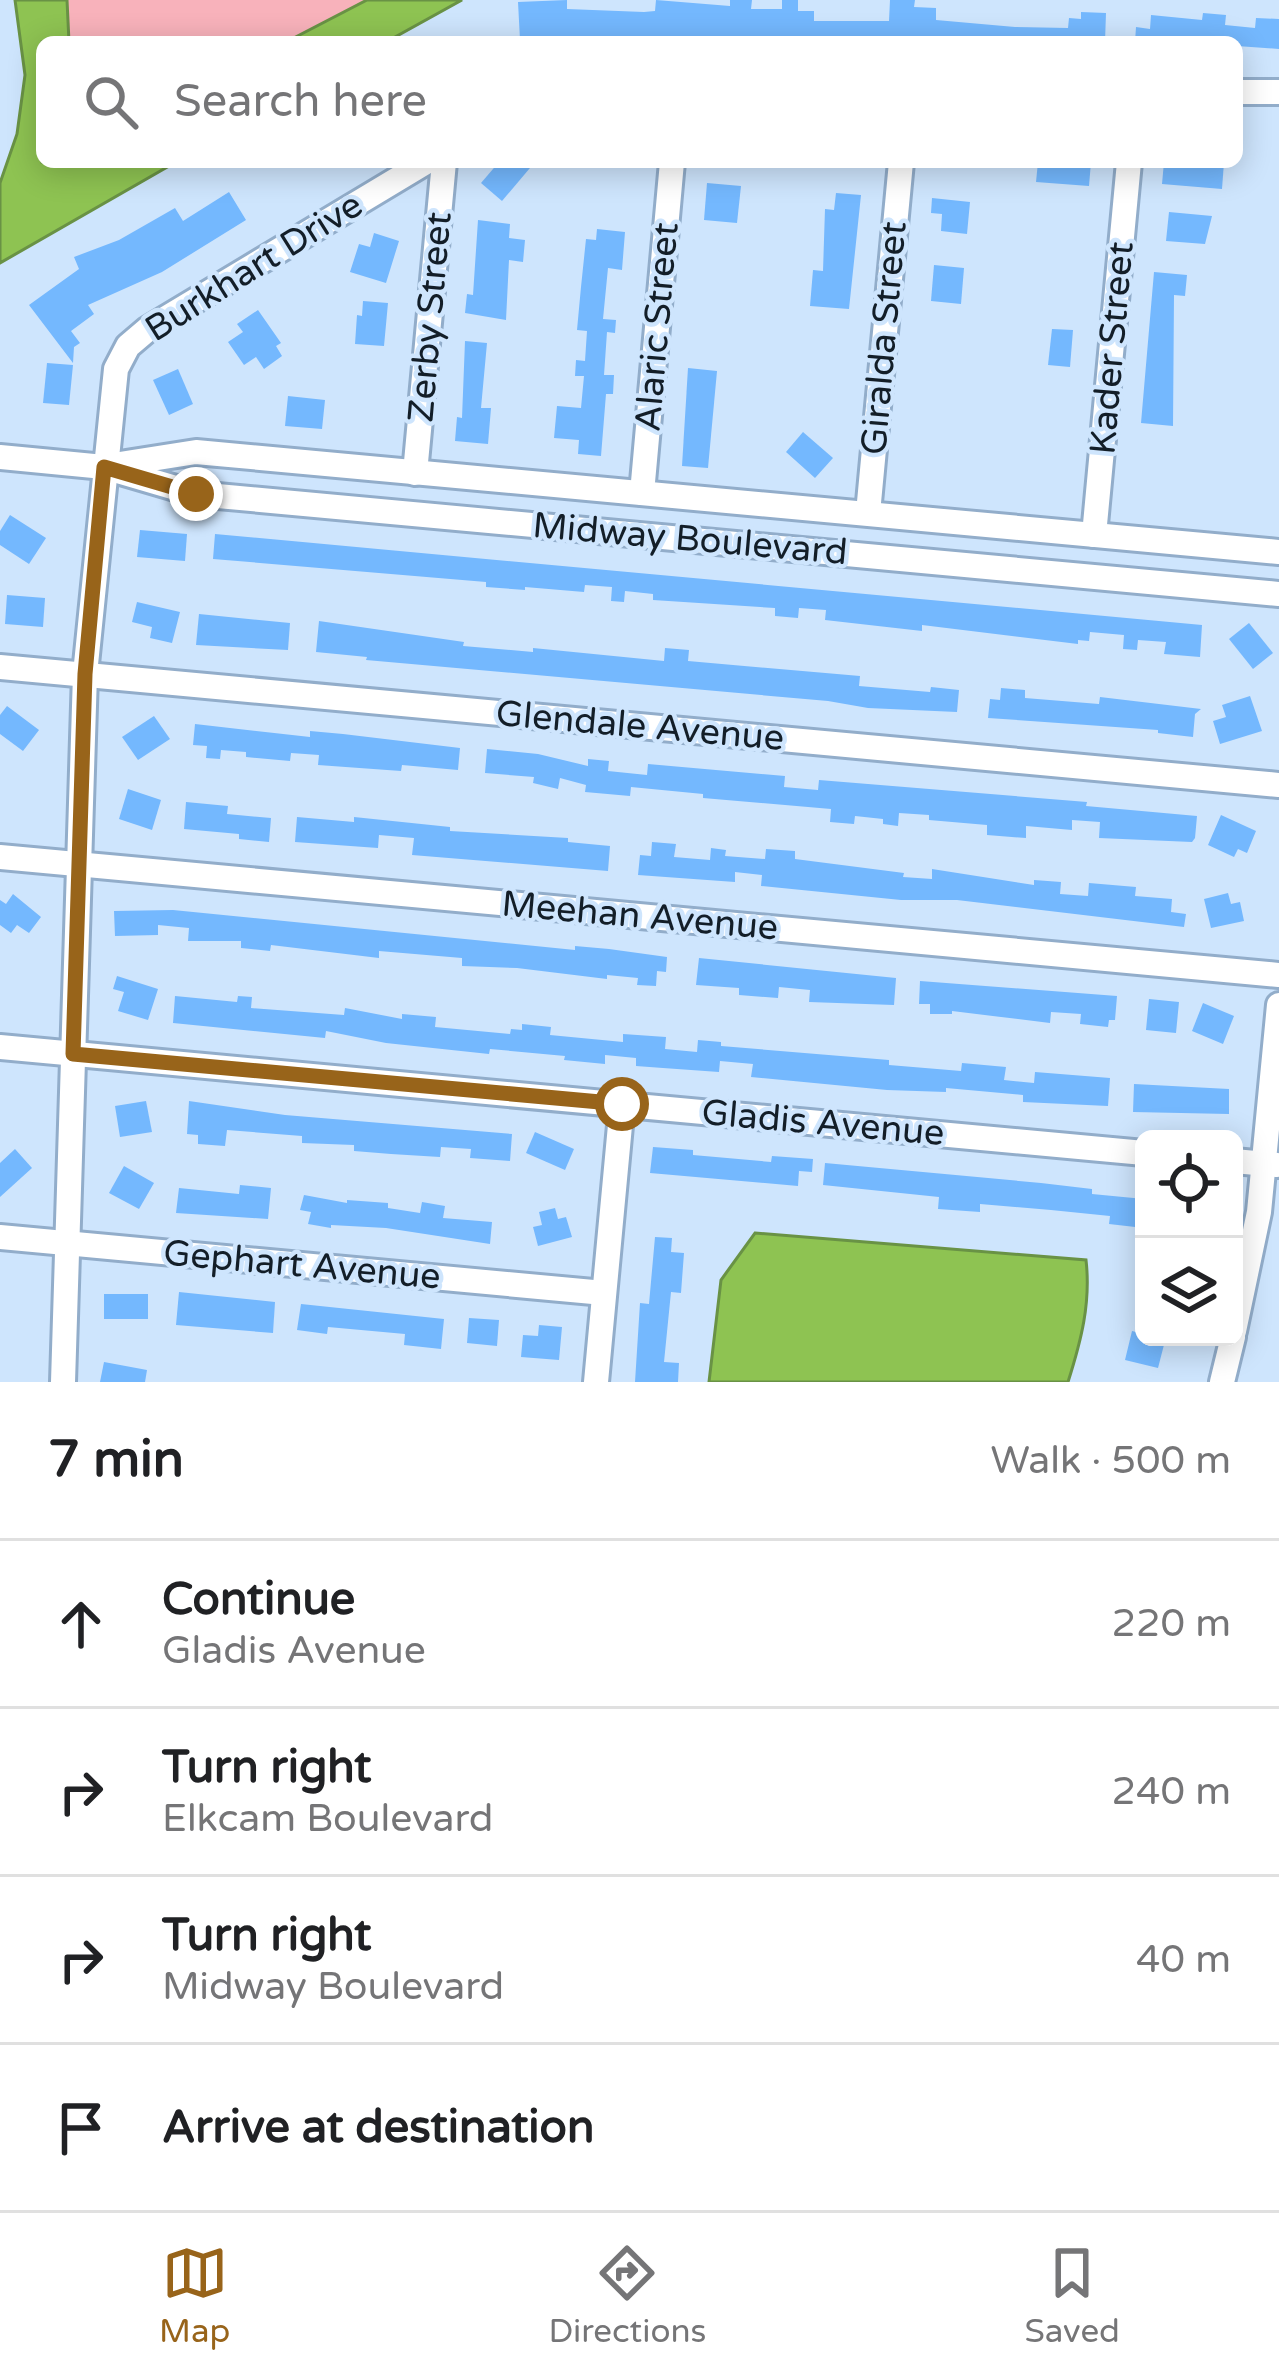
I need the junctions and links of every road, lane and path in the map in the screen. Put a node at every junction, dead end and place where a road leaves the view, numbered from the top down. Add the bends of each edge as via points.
1 (1243, 92) edge
2 (1279, 92) edge
3 (417, 168) edge
4 (443, 168) edge
5 (671, 168) edge
6 (900, 168) edge
7 (1128, 168) edge
8 (0, 457) edge
9 (104, 467) junction
10 (415, 473) junction
11 (642, 493) junction
12 (868, 513) junction
13 (1094, 535) junction
14 (1279, 551) edge
15 (1279, 594) edge
16 (0, 667) edge
17 (85, 674) junction
18 (1279, 784) edge
19 (0, 856) edge
20 (79, 864) junction
21 (1279, 975) edge
22 (1279, 1005) edge
23 (0, 1047) edge
24 (73, 1054) junction
25 (622, 1104) junction
26 (1135, 1152) edge
27 (1272, 1164) edge
28 (0, 1237) edge
29 (67, 1243) junction
30 (604, 1293) junction
31 (1243, 1295) edge
32 (1230, 1346) edge
33 (63, 1382) edge
34 (596, 1382) edge
35 (1222, 1382) edge

1 - 2 street
3 - 9 street, Burkhart Drive via 128,346 116,369
4 - 10 street, Zerby Street
5 - 11 street, Alaric Street
6 - 12 street, Giralda Street
7 - 13 street, Kader Street
8 - 9 street, Midway Boulevard
9 - 10 street, Midway Boulevard via 196,452
9 - 15 street, Midway Boulevard via 196,494
9 - 17 street, Burkhart Drive
10 - 11 street, Midway Boulevard
11 - 12 street, Midway Boulevard
12 - 13 street, Midway Boulevard
13 - 14 street, Midway Boulevard
16 - 17 street, Glendale Avenue
17 - 18 street, Glendale Avenue
17 - 20 street, Burkhart Drive
19 - 20 street, Meehan Avenue
20 - 21 street, Meehan Avenue
20 - 24 street, Burkhart Drive
22 - 27 street
23 - 24 street, Gladis Avenue
24 - 25 street, Gladis Avenue
24 - 29 street, Burkhart Drive
25 - 26 street, Gladis Avenue
25 - 30 street
27 - 31 street
28 - 29 street, Gephart Avenue
29 - 30 street, Gephart Avenue
29 - 33 street, Burkhart Drive
30 - 34 street
32 - 35 street

